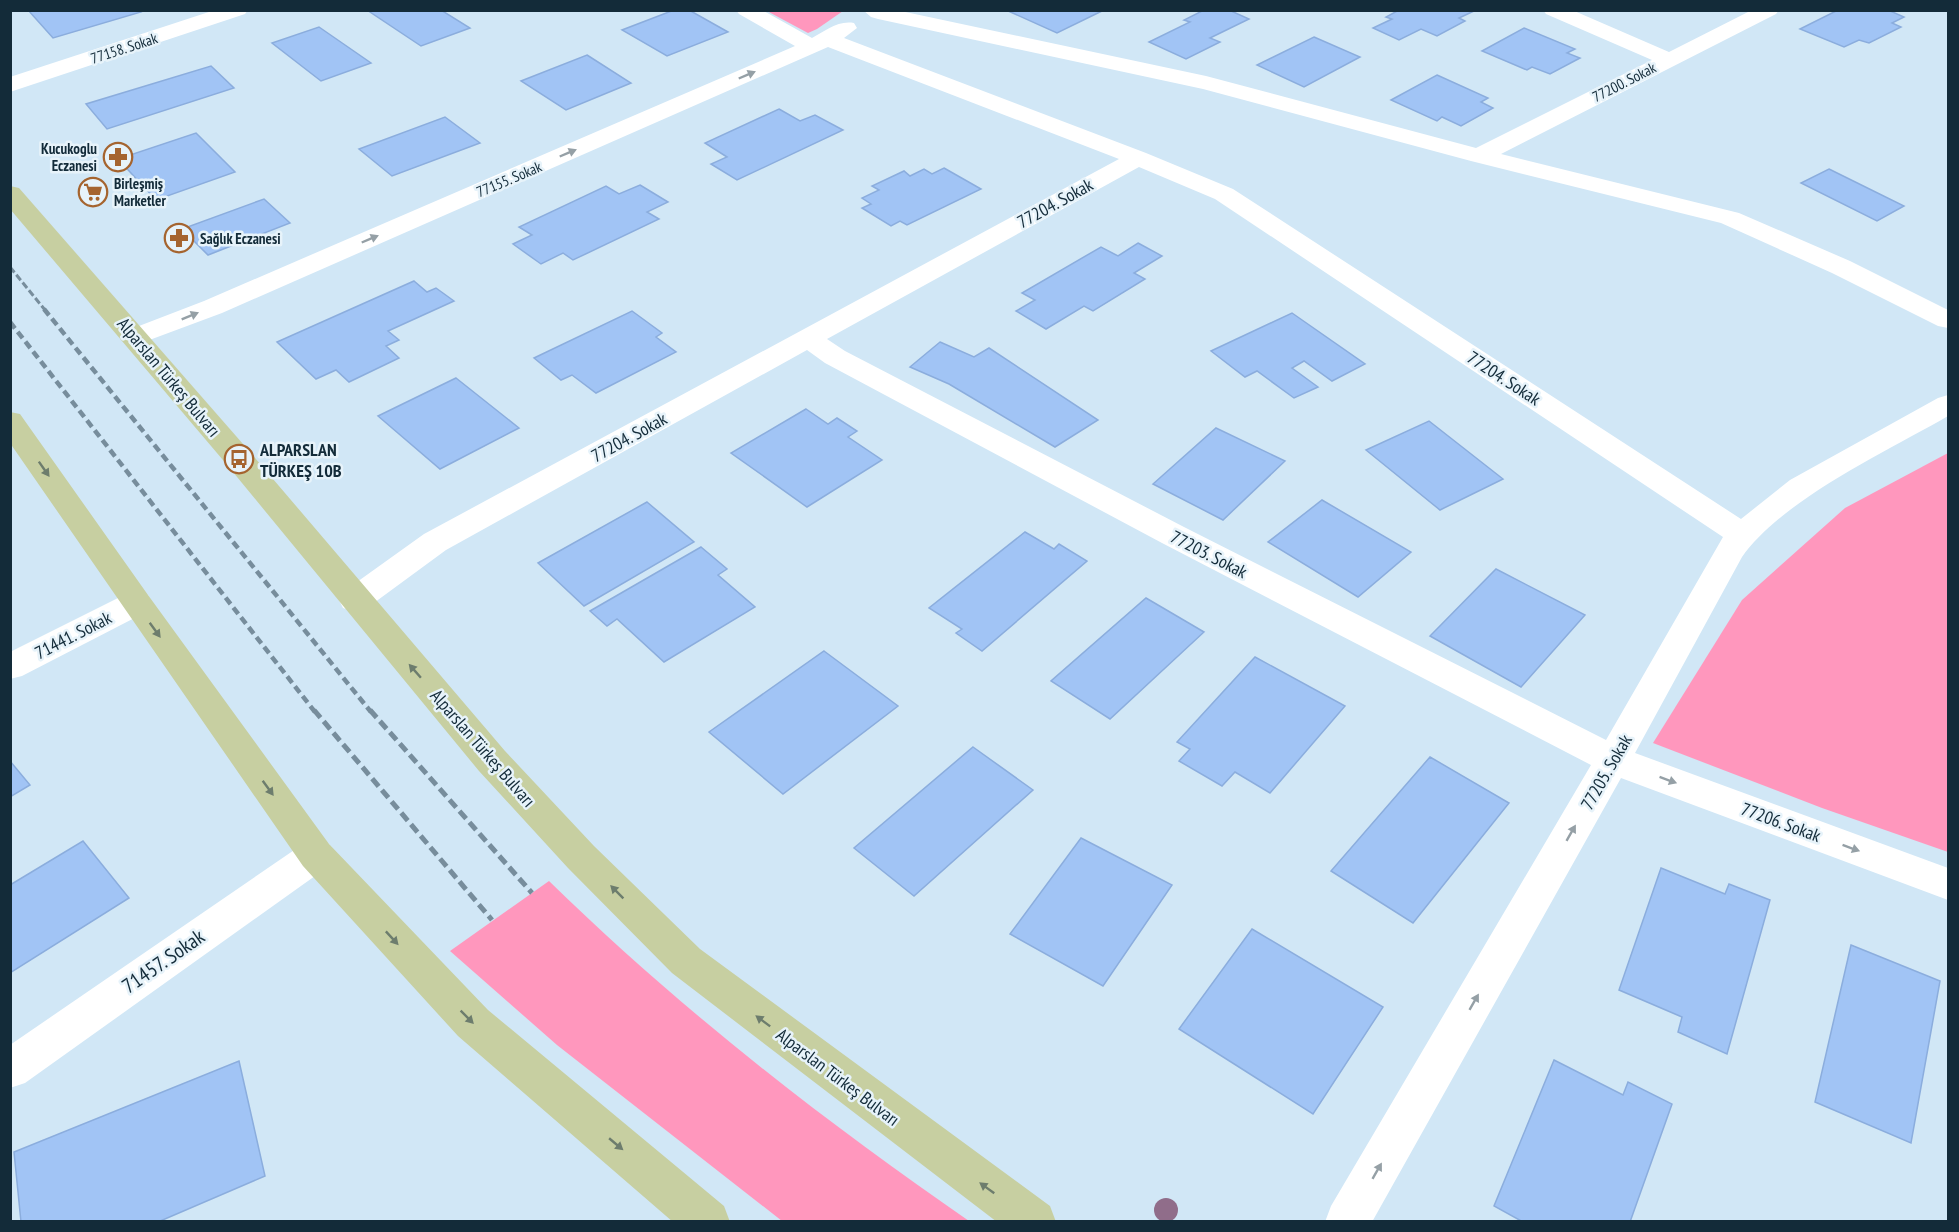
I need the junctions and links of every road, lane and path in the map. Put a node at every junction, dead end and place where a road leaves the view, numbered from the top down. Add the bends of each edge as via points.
1 (238, 10) edge
2 (746, 10) edge
3 (1552, 10) edge
4 (1769, 10) edge
5 (880, 11) edge
6 (820, 43) junction
7 (1668, 59) junction
8 (10, 85) edge
9 (1479, 156) junction
10 (1138, 158) junction
11 (10, 193) edge
12 (1948, 320) edge
13 (136, 338) junction
14 (809, 339) junction
15 (1948, 404) edge
16 (10, 421) edge
17 (1742, 534) junction
18 (355, 600) junction
19 (136, 603) junction
20 (10, 667) edge
21 (1613, 760) junction
22 (316, 855) junction
23 (1948, 884) edge
24 (10, 1068) edge
25 (708, 1221) edge
26 (1034, 1221) edge
27 (1347, 1221) edge

1 - 8 street, 77158. Sokak
2 - 6 street
3 - 7 street
4 - 7 street, 77200. Sokak
5 - 6 street, 77155. Sokak
5 - 9 street via 1206,83
6 - 10 street
13 -> 6 street, 77155. Sokak
7 - 9 street, 77200. Sokak
9 - 12 street via 1730,218
10 - 14 street, 77204. Sokak
10 - 17 street, 77204. Sokak via 1224,194
11 - 13 main road, Alparslan Türkeş Bulvarı
13 - 18 main road, Alparslan Türkeş Bulvarı
14 - 18 street, 77204. Sokak via 435,542
14 - 21 street, 77203. Sokak via 835,357 1162,530
15 - 17 street, 77205. Sokak via 1801,487
16 -> 19 main road
17 - 21 street, 77205. Sokak
26 -> 18 main road, Alparslan Türkeş Bulvarı via 686,961 581,857 492,760
19 - 20 street, 71441. Sokak
19 -> 22 main road
21 -> 23 street, 77206. Sokak
27 -> 21 street, 77205. Sokak
22 - 24 street, 71457. Sokak
22 -> 25 main road via 473,1023

